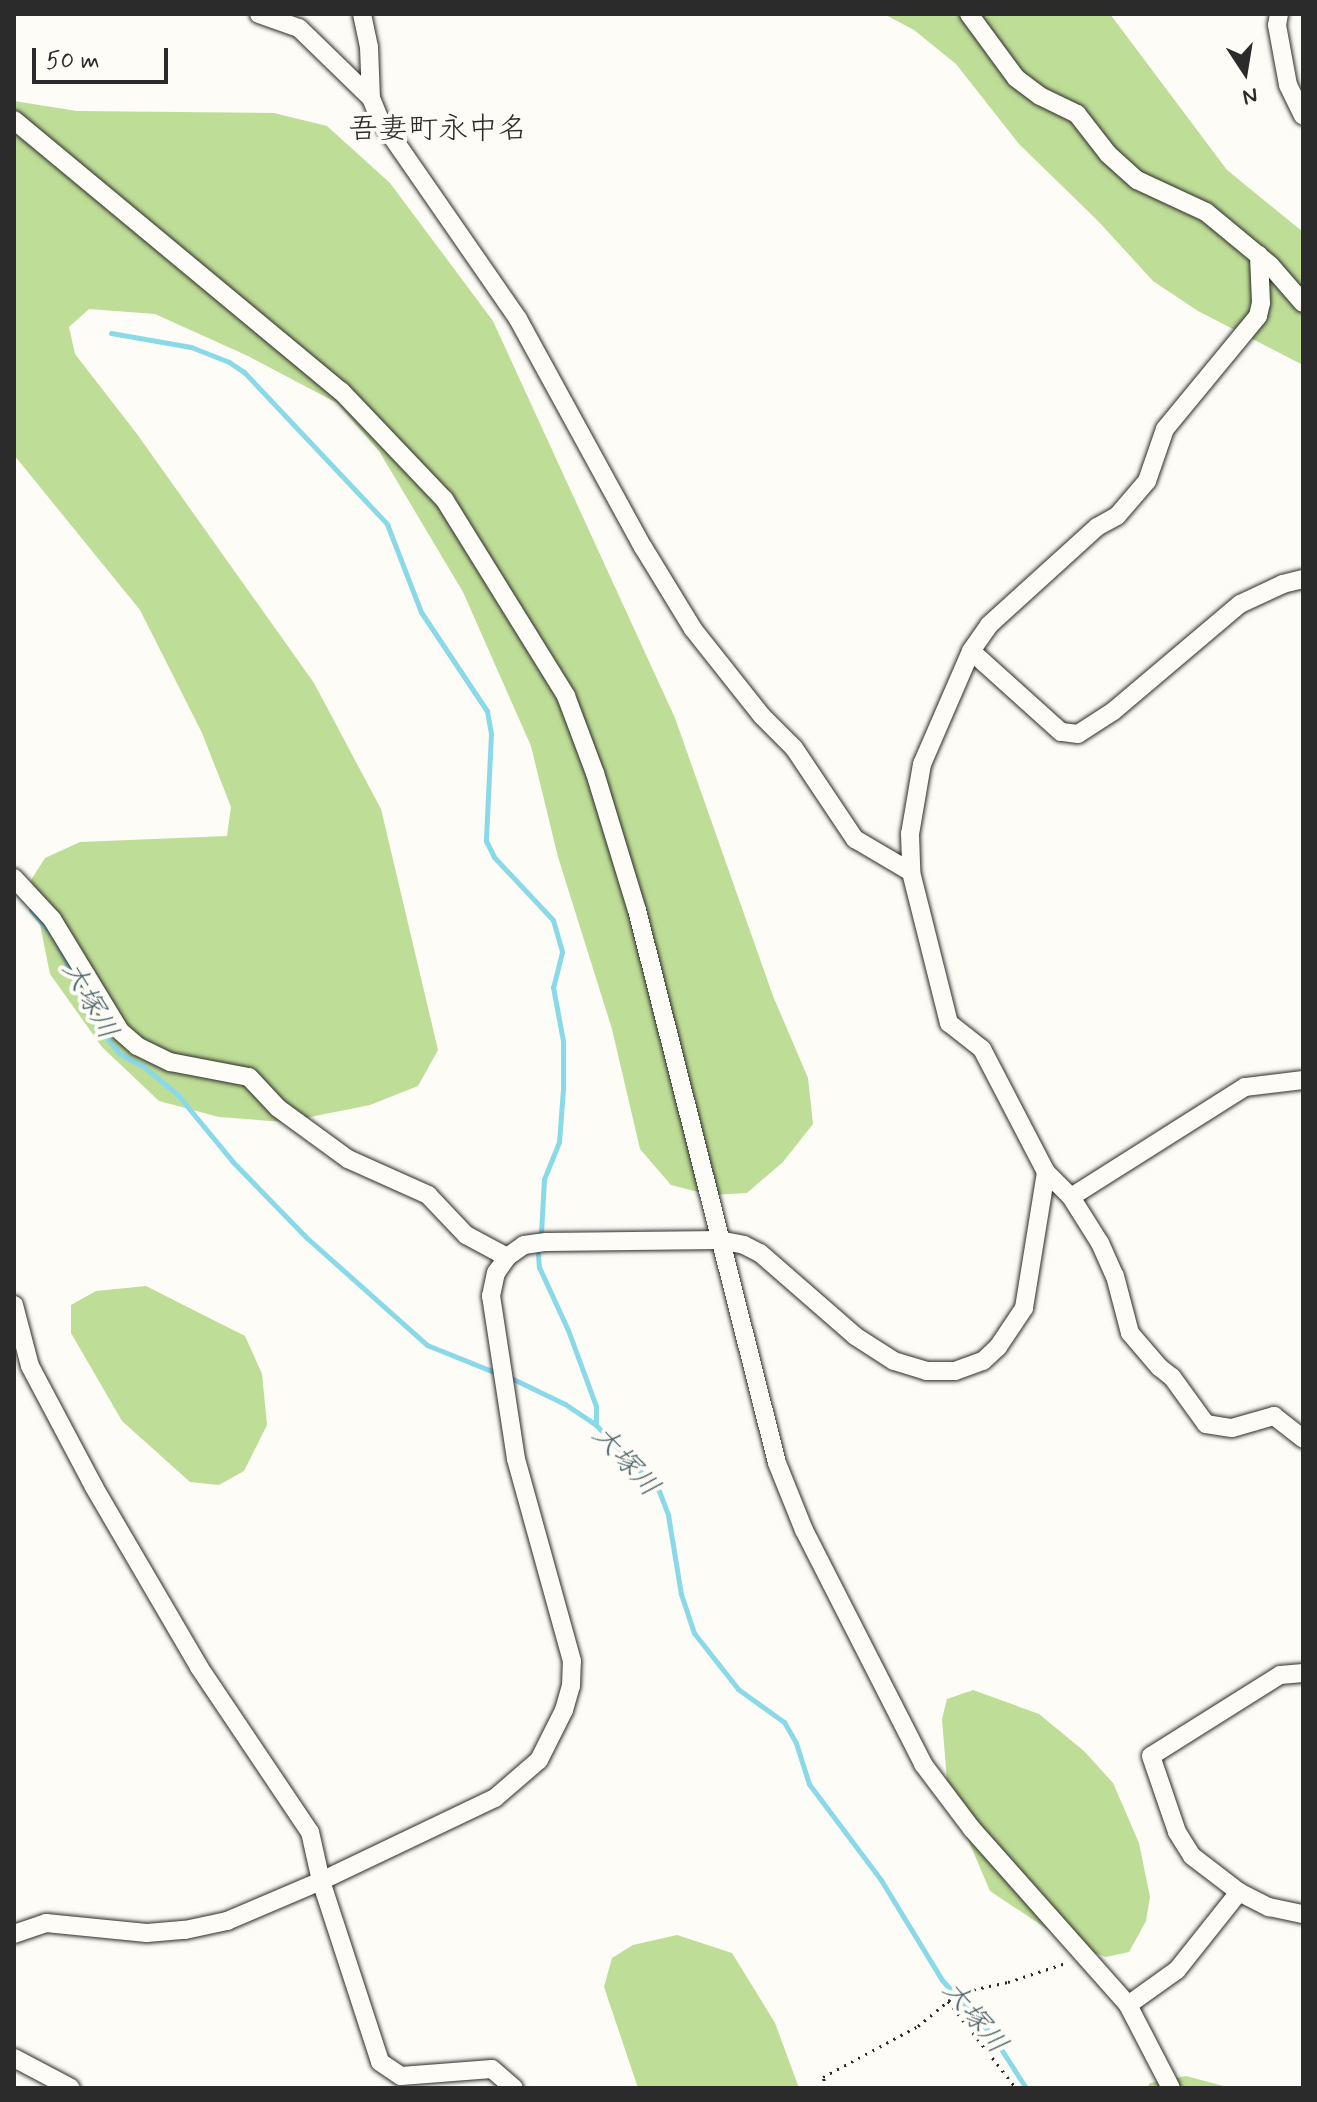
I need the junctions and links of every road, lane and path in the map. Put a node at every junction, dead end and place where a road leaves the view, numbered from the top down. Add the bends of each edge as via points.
1 (259, 14) edge
2 (362, 14) edge
3 (969, 14) edge
4 (1279, 14) edge
5 (371, 98) junction
6 (1303, 116) edge
7 (14, 120) edge
8 (1259, 255) junction
9 (1303, 303) edge
10 (1303, 579) edge
11 (971, 651) junction
12 (911, 872) junction
13 (14, 878) edge
14 (1303, 1080) edge
15 (1046, 1172) junction
16 (1071, 1197) junction
17 (719, 1240) junction
18 (507, 1257) junction
19 (14, 1305) edge
20 (1303, 1439) edge
21 (1303, 1673) edge
22 (321, 1881) junction
23 (1239, 1892) junction
24 (1303, 1914) edge
25 (14, 1934) edge
26 (1086, 1956) junction
27 (950, 1999) junction
28 (1128, 2005) junction
29 (14, 2058) edge
30 (71, 2088) edge
31 (514, 2088) edge
32 (827, 2088) edge
33 (1016, 2088) edge
34 (1171, 2088) edge

1 - 5 street via 299,28
2 - 5 street
3 - 8 street via 1016,78 1077,114 1137,180 1206,212
4 - 6 street via 1288,85
5 - 12 street via 379,118 518,319 693,629 794,748 855,839
7 - 17 street via 341,391 444,499 566,696 595,773 637,910
8 - 9 street
8 - 11 street via 1258,316 1165,429 1147,481 1117,516 1097,527 989,625
10 - 11 street via 1240,604 1112,712 1078,734 1061,732
11 - 12 street via 922,764 910,834
12 - 15 street via 949,1023 982,1049
13 - 18 street via 52,919 120,1031 137,1046 170,1062 249,1077 278,1108 348,1159 428,1195 466,1235
14 - 16 street via 1245,1087
15 - 16 street
15 - 17 street via 1024,1308 983,1361 955,1371 926,1371 894,1361 855,1336 760,1253
16 - 20 street via 1115,1276 1130,1333 1172,1377 1206,1424 1232,1428 1274,1416
17 - 18 street via 546,1242 524,1245
17 - 26 street via 777,1463 804,1530 900,1725 972,1829
18 - 22 street via 496,1273 491,1296 516,1459 572,1661 564,1710 539,1760 507,1790
19 - 22 street via 30,1366 65,1434 199,1667 310,1832
21 - 23 street via 1280,1675 1151,1756 1184,1845
22 - 25 street via 227,1921 185,1930 147,1933 46,1923
22 - 31 street via 386,2069 410,2076 485,2067 499,2072
23 - 24 street via 1269,1907
23 - 28 street via 1177,1970
26 - 27 path
26 - 28 street
27 - 32 path via 918,2026 823,2077
27 - 33 path
28 - 34 street
29 - 30 street

